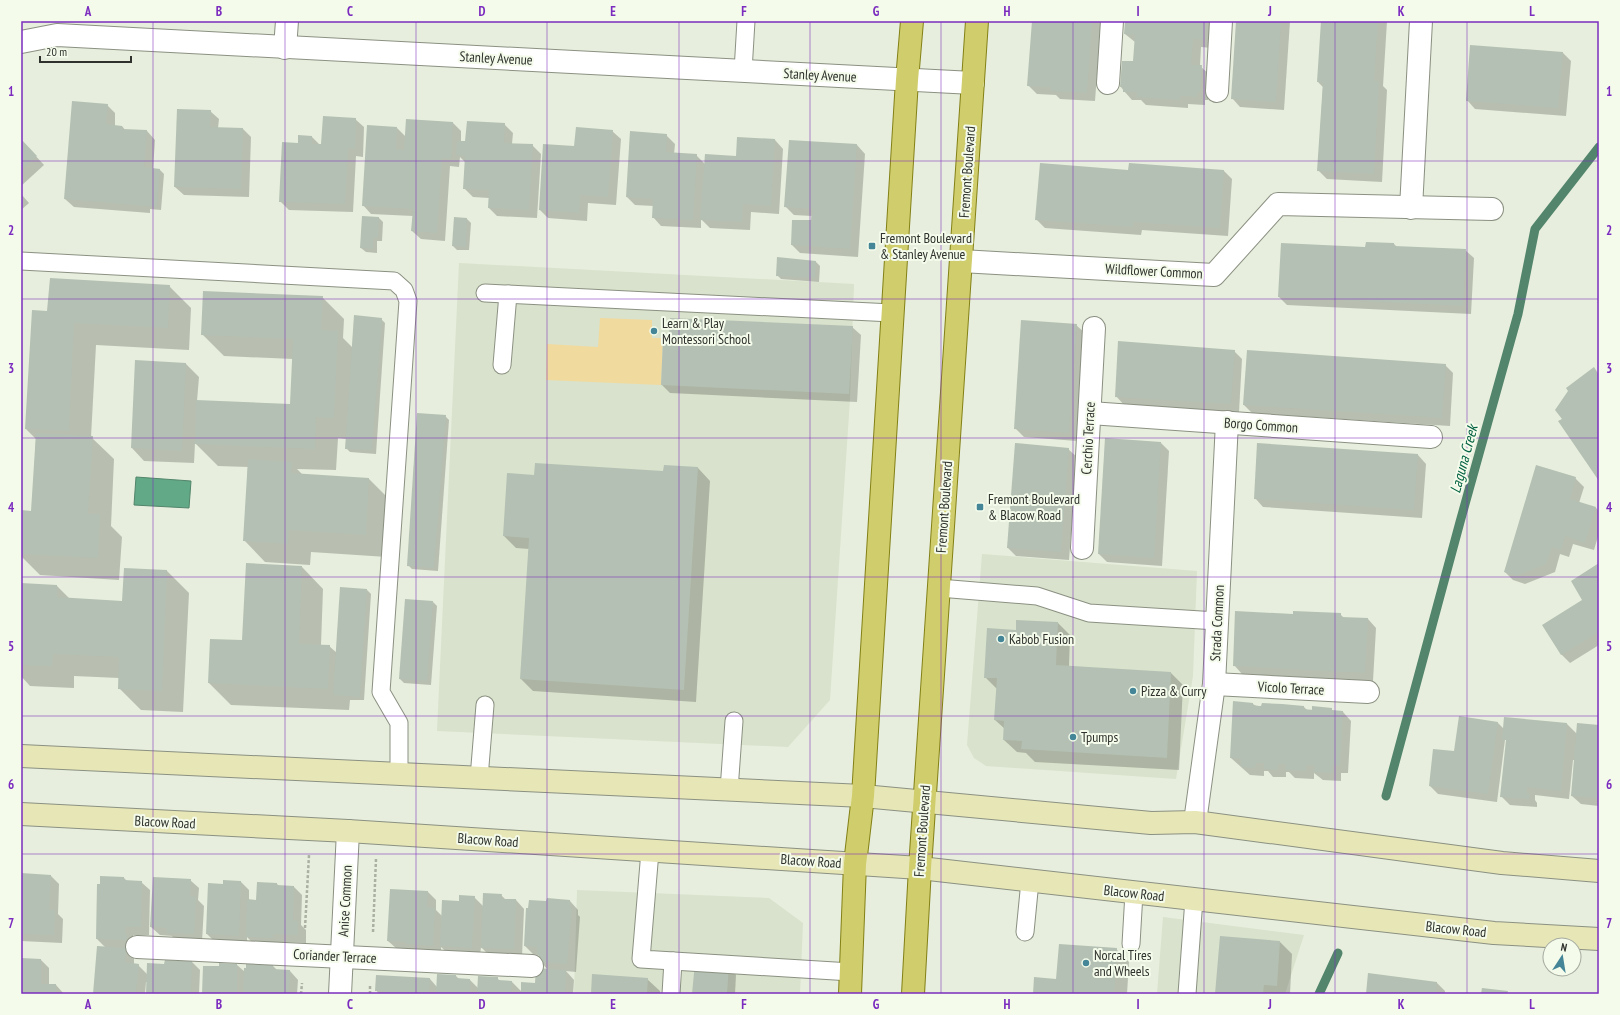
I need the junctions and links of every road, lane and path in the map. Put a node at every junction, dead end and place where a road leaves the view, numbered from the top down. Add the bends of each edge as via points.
1 (287, 21) edge
2 (746, 21) edge
3 (912, 21) edge
4 (977, 21) edge
5 (1112, 21) edge
6 (1221, 21) edge
7 (1421, 21) edge
8 (21, 42) edge
9 (286, 48) junction
10 (743, 71) junction
11 (907, 80) junction
12 (973, 83) junction
13 (1108, 83) dead end
14 (1217, 90) dead end
15 (1411, 208) junction
16 (1492, 209) dead end
17 (21, 261) edge
18 (961, 261) junction
19 (485, 293) dead end
20 (508, 294) junction
21 (892, 313) junction
22 (1094, 328) dead end
23 (502, 365) dead end
24 (1090, 412) junction
25 (1227, 422) junction
26 (1431, 437) dead end
27 (1082, 548) dead end
28 (939, 588) junction
29 (1217, 621) junction
30 (1214, 684) junction
31 (1368, 692) dead end
32 (485, 705) dead end
33 (734, 721) dead end
34 (21, 756) edge
35 (399, 774) junction
36 (480, 778) junction
37 (729, 790) junction
38 (863, 796) junction
39 (924, 802) junction
40 (21, 814) edge
41 (1196, 822) junction
42 (310, 829) junction
43 (348, 831) junction
44 (378, 833) junction
45 (650, 851) junction
46 (855, 864) junction
47 (920, 868) junction
48 (1599, 871) edge
49 (1030, 881) junction
50 (1134, 893) junction
51 (1194, 899) junction
52 (1025, 932) dead end
53 (1599, 939) edge
54 (1131, 944) dead end
55 (137, 947) dead end
56 (303, 954) junction
57 (342, 957) junction
58 (372, 958) junction
59 (673, 961) junction
60 (532, 966) dead end
61 (851, 972) junction
62 (301, 994) edge
63 (340, 994) edge
64 (370, 994) edge
65 (671, 994) edge
66 (850, 994) edge
67 (913, 994) edge
68 (1187, 994) edge

1 - 9 street
2 - 10 lane
3 - 11 main road
4 - 12 main road, Fremont Boulevard
5 - 13 street
6 - 14 street
7 - 15 street
8 - 9 street, Stanley Avenue via 58,35
9 - 10 street, Stanley Avenue
10 - 11 street, Stanley Avenue
11 - 12 street, Stanley Avenue
11 - 21 main road
12 - 18 main road, Fremont Boulevard
15 - 16 street, Wildflower Common
15 - 18 street, Wildflower Common via 1278,204 1214,275
17 - 35 lane via 394,282 404,290 408,302 381,692 399,723
18 - 28 main road, Fremont Boulevard
19 - 20 lane
20 - 21 lane
20 - 23 lane
21 - 38 main road
22 - 24 street, Cerchio Terrace
24 - 25 street, Borgo Common
24 - 27 street, Cerchio Terrace
25 - 26 street, Borgo Common
25 - 29 street, Strada Common
28 - 29 lane via 1038,596 1089,613
28 - 39 main road, Fremont Boulevard
29 - 30 street, Strada Common
30 - 31 street, Vicolo Terrace
30 - 41 street, Strada Common
32 - 36 lane
33 - 37 lane
34 - 35 main road
35 - 36 main road
36 - 37 main road
37 - 38 main road
38 - 39 main road
38 - 46 main road
39 - 41 main road via 1151,823
39 - 47 main road, Fremont Boulevard
40 - 42 main road, Blacow Road
41 - 48 main road via 1502,863
42 - 43 main road, Blacow Road
42 - 56 path
43 - 44 main road, Blacow Road
43 - 57 street, Anise Common
44 - 45 main road, Blacow Road
44 - 58 path
45 - 46 main road, Blacow Road
45 - 59 lane via 641,959
46 - 47 main road, Blacow Road
46 - 61 main road
47 - 49 main road, Blacow Road
47 - 67 main road, Fremont Boulevard
49 - 50 main road, Blacow Road
49 - 52 lane
50 - 51 main road, Blacow Road
50 - 54 lane
51 - 53 main road, Blacow Road via 1494,933
51 - 68 lane
55 - 56 street, Coriander Terrace
56 - 57 street, Coriander Terrace
56 - 62 path
57 - 58 street, Coriander Terrace
57 - 63 street, Anise Common
58 - 60 street, Coriander Terrace
58 - 64 path
59 - 61 lane
59 - 65 lane
61 - 66 main road

